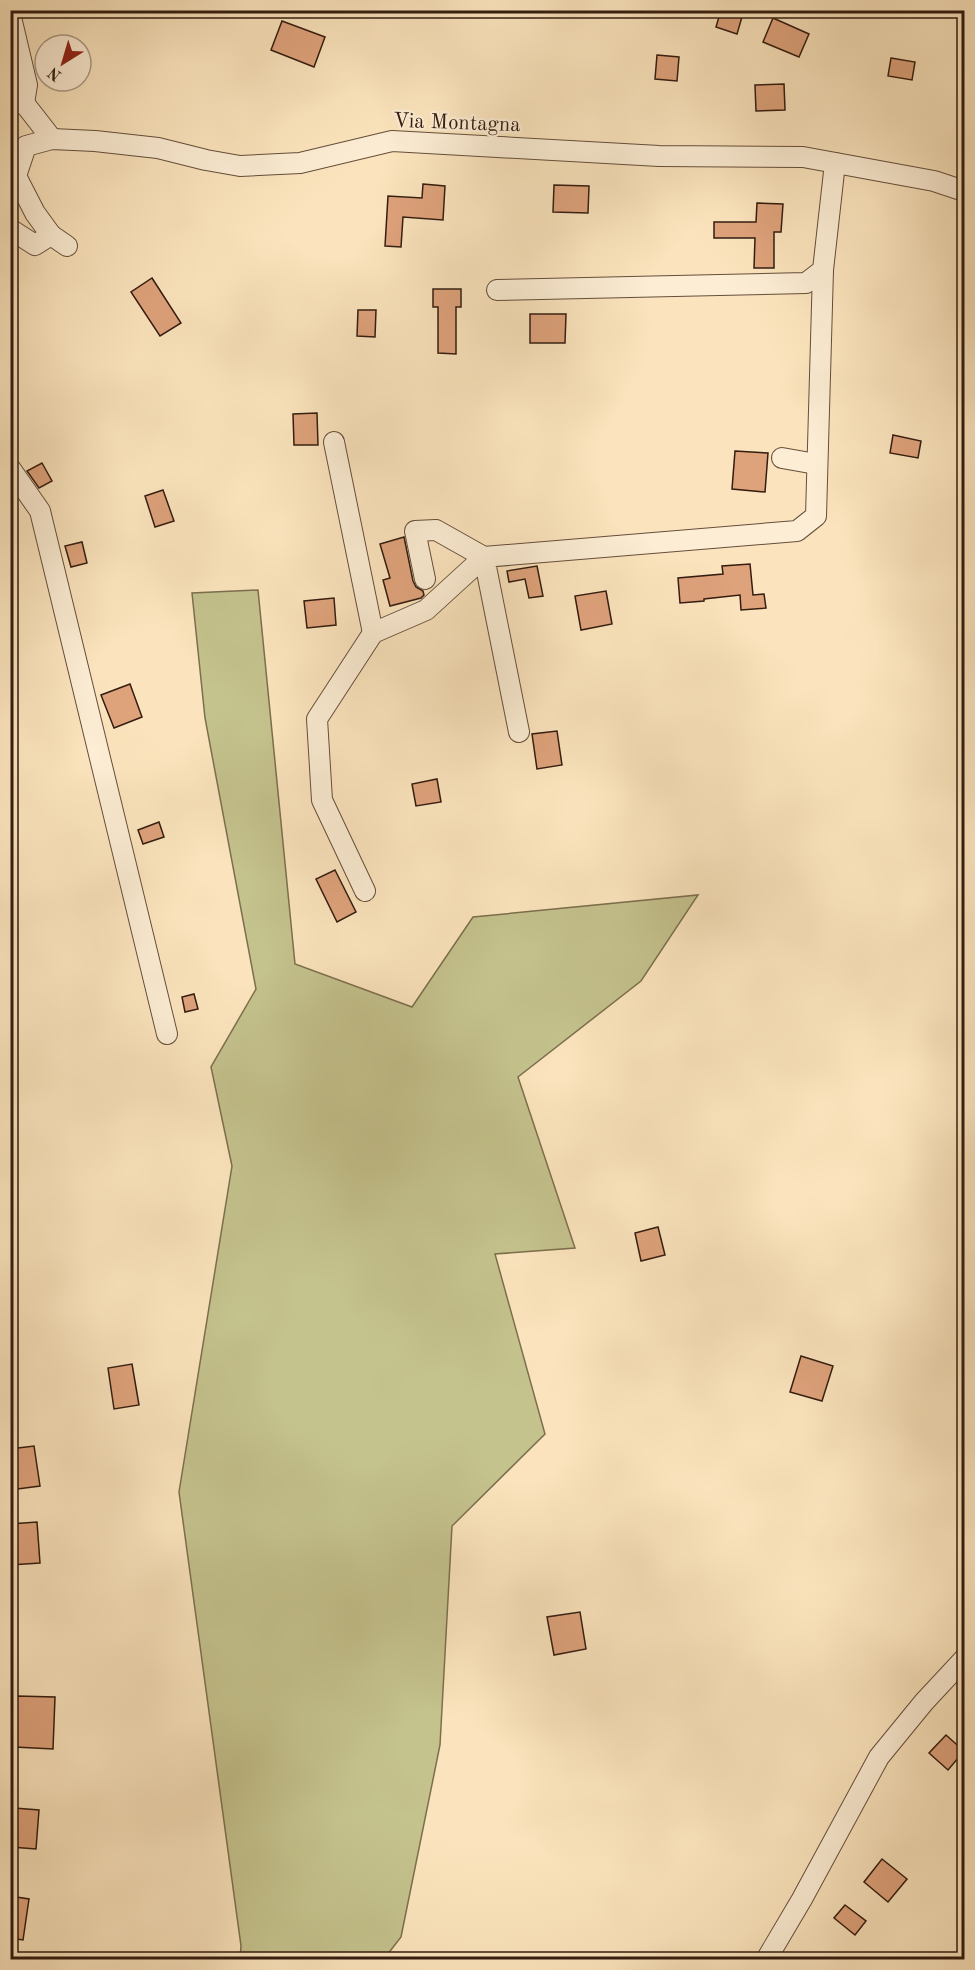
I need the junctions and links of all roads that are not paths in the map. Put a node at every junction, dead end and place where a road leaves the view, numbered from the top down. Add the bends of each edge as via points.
1 (10, 13) edge
2 (17, 103) edge
3 (52, 139) junction
4 (835, 163) junction
5 (964, 191) edge
6 (10, 229) edge
7 (823, 270) junction
8 (497, 290) dead end
9 (334, 442) dead end
10 (782, 458) dead end
11 (816, 464) junction
12 (10, 468) edge
13 (484, 557) junction
14 (425, 579) dead end
15 (373, 633) junction
16 (519, 732) dead end
17 (365, 891) dead end
18 (167, 1034) dead end
19 (964, 1659) edge
20 (766, 1959) edge

1 - 2 street via 27,85
2 - 3 street
3 - 4 street, Via Montagna via 158,148 240,165 300,163 392,141 659,156 803,157
3 - 6 street, Via Montagna via 26,146 16,176 35,213 59,241 35,245
4 - 5 street, Via Montagna via 934,181
4 - 7 street
7 - 8 street via 806,284
7 - 11 street
9 - 15 street
10 - 11 street
11 - 13 street via 816,516 798,531
12 - 18 street via 40,511
13 - 14 street via 436,530 415,531
13 - 15 street via 426,610
13 - 16 street
15 - 17 street via 317,718 322,800
19 - 20 street via 879,1757

